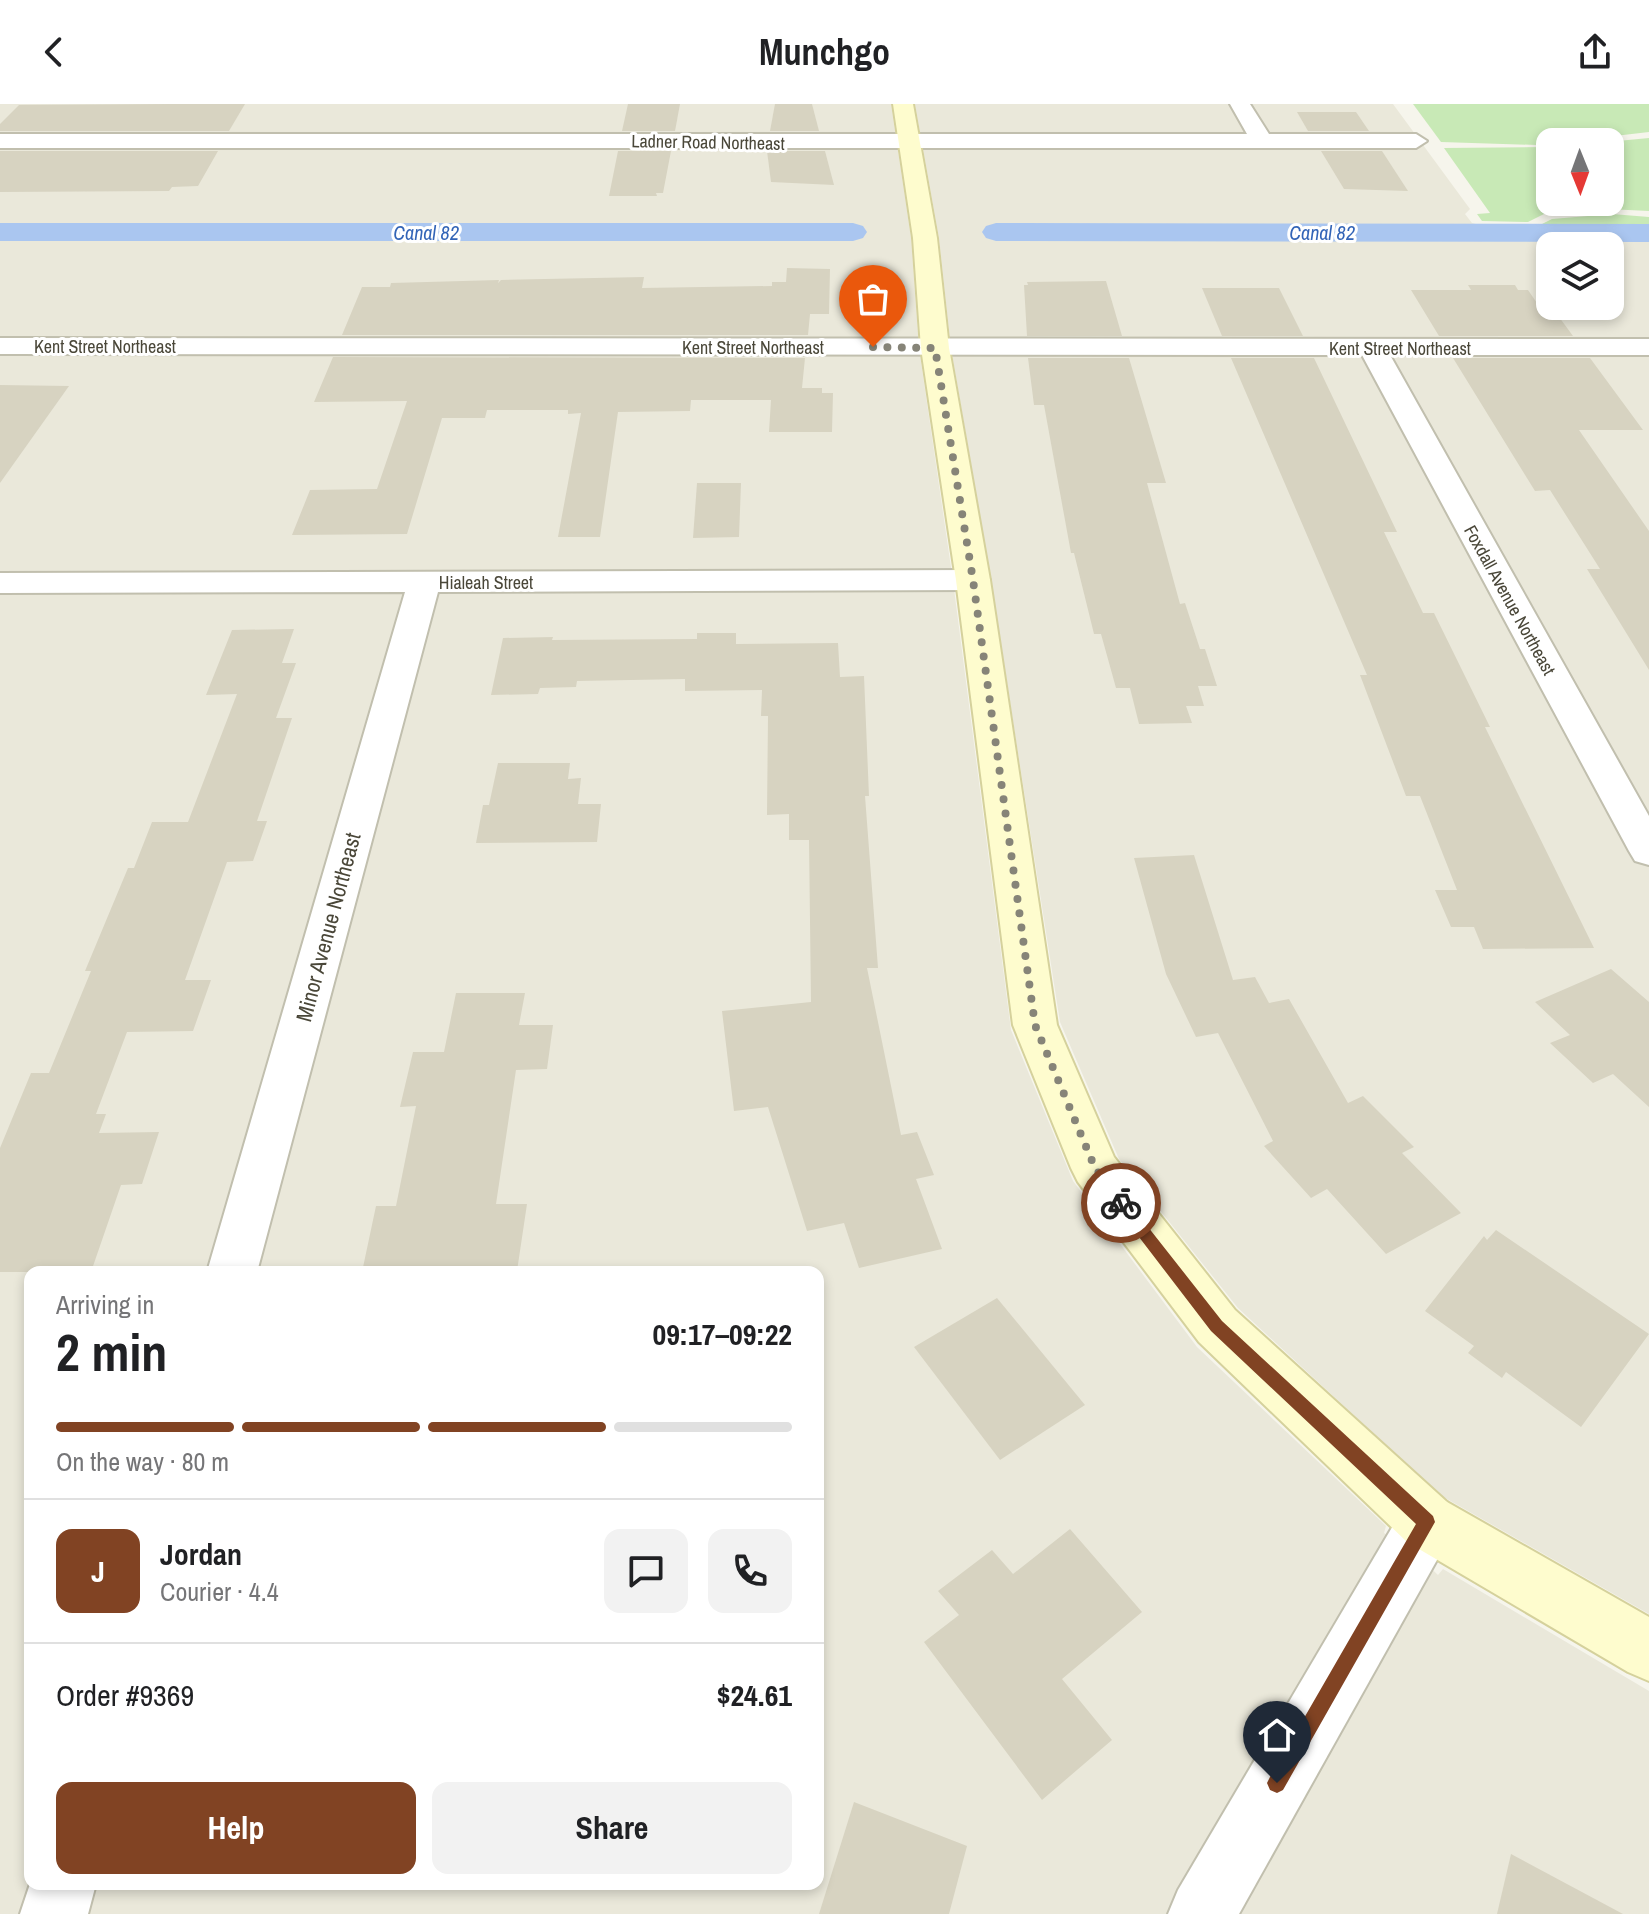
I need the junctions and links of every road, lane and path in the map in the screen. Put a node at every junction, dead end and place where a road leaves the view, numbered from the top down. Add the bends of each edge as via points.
1 (903, 104) edge
2 (1240, 104) edge
3 (565, 116) dead end
4 (1261, 140) junction
5 (0, 141) edge
6 (560, 141) junction
7 (1416, 141) dead end
8 (910, 143) junction
9 (0, 346) edge
10 (1649, 347) edge
11 (935, 348) junction
12 (1372, 348) junction
13 (973, 580) junction
14 (424, 582) junction
15 (0, 583) edge
16 (1649, 851) edge
17 (234, 1266) edge
18 (1427, 1522) junction
19 (1649, 1651) edge
20 (61, 1890) edge
21 (54, 1914) edge
22 (1202, 1914) edge

1 - 8 street
2 - 4 street
3 - 6 street
4 - 7 street, Ladner Road Northeast
4 - 8 street, Ladner Road Northeast
5 - 6 street, Ladner Road Northeast
6 - 8 street, Ladner Road Northeast
8 - 11 street
9 - 11 street, Kent Street Northeast
10 - 12 street, Kent Street Northeast
11 - 12 street, Kent Street Northeast
11 - 13 street
12 - 16 street, Foxdall Avenue Northeast
13 - 14 street, Hialeah Street
13 - 18 street via 1035,1025 1095,1168 1217,1326
14 - 15 street, Hialeah Street
14 - 17 street, Minor Avenue Northeast
18 - 19 street
18 - 22 street
20 - 21 street

